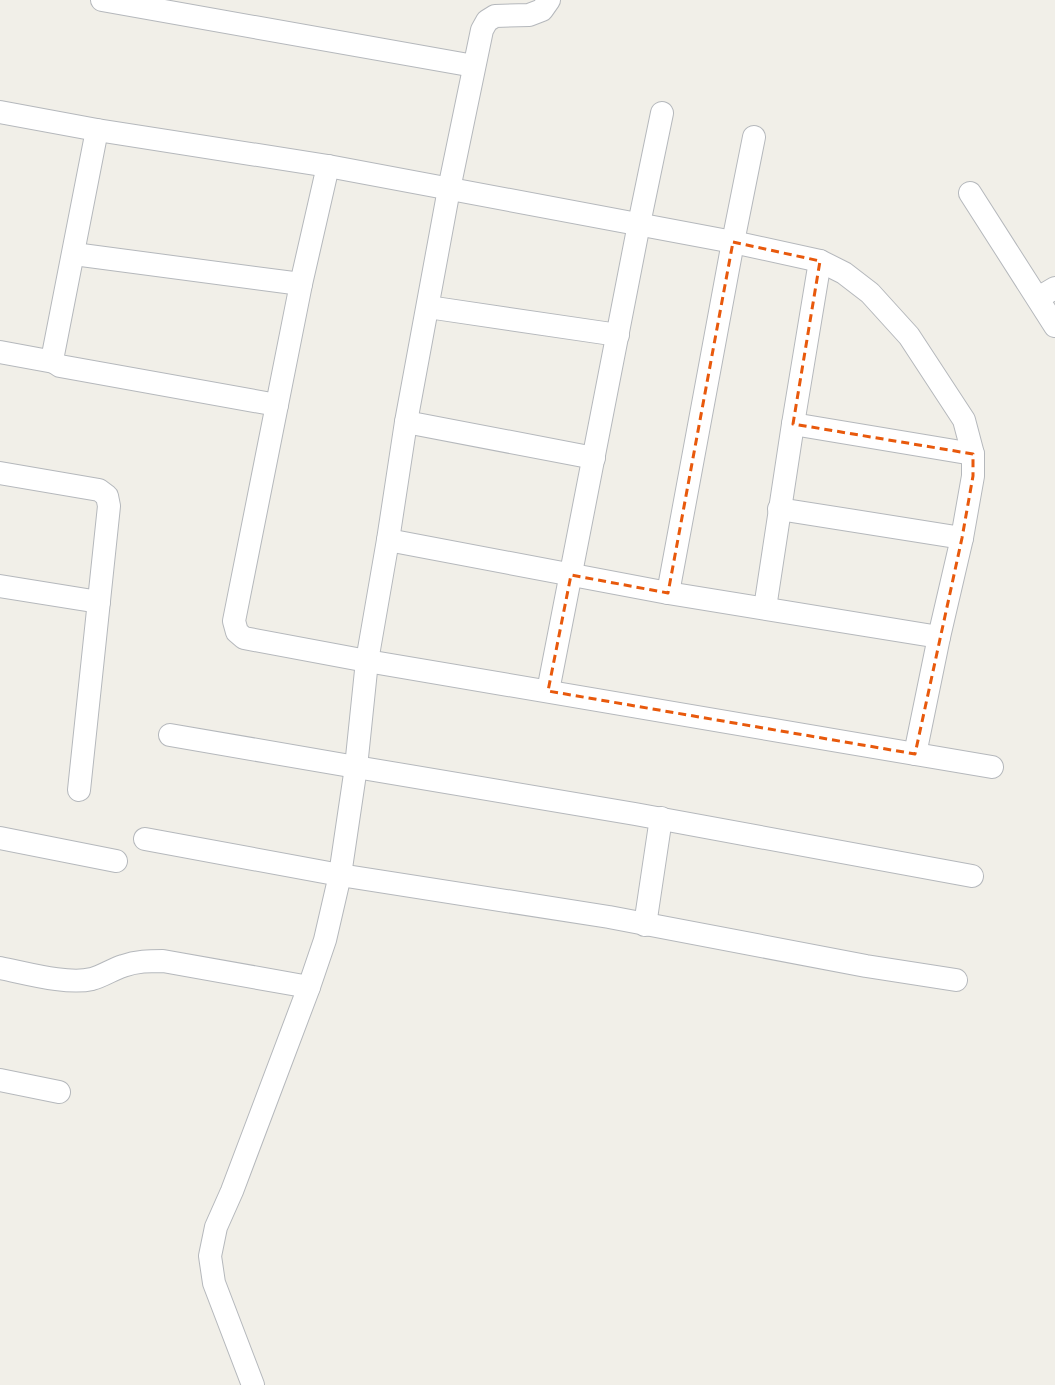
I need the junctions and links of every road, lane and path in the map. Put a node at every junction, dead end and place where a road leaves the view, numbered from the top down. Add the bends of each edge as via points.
1 (102, 0) edge
2 (549, 0) edge
3 (474, 66) junction
4 (0, 112) edge
5 (662, 113) dead end
6 (97, 130) junction
7 (754, 137) dead end
8 (328, 166) junction
9 (449, 189) junction
10 (970, 193) dead end
11 (639, 224) junction
12 (733, 242) junction
13 (74, 254) junction
14 (820, 261) junction
15 (301, 284) junction
16 (1046, 293) edge
17 (428, 307) junction
18 (1055, 326) edge
19 (618, 335) junction
20 (0, 352) edge
21 (54, 362) junction
22 (277, 405) junction
23 (406, 422) junction
24 (793, 424) junction
25 (973, 454) junction
26 (594, 458) junction
27 (0, 473) edge
28 (779, 509) junction
29 (962, 538) junction
30 (388, 540) junction
31 (570, 575) junction
32 (0, 586) edge
33 (668, 593) junction
34 (99, 602) junction
35 (765, 608) junction
36 (938, 637) junction
37 (367, 661) junction
38 (548, 691) junction
39 (170, 735) dead end
40 (916, 754) junction
41 (992, 767) dead end
42 (356, 768) junction
43 (79, 790) dead end
44 (661, 818) junction
45 (0, 838) edge
46 (145, 838) dead end
47 (116, 861) dead end
48 (340, 875) junction
49 (972, 876) dead end
50 (645, 925) junction
51 (0, 968) edge
52 (956, 980) dead end
53 (309, 987) junction
54 (0, 1080) edge
55 (59, 1092) dead end
56 (253, 1385) edge

1 - 3 street
2 - 3 street via 542,10 529,15 495,16 487,21 482,30
3 - 9 street
4 - 6 street
5 - 11 street
6 - 8 street
6 - 13 street
7 - 12 street
8 - 9 street
8 - 15 street
9 - 11 street
9 - 17 street
10 - 16 street
11 - 12 street
11 - 19 street
12 - 14 street
12 - 33 street
13 - 15 street
13 - 21 street via 53,355
14 - 24 street
14 - 25 street via 844,273 870,293 909,336 964,420
15 - 22 street
16 - 18 street
17 - 19 street
17 - 23 street
19 - 26 street
20 - 21 street
21 - 22 street via 60,366
22 - 37 street via 234,622 236,632 244,638
23 - 26 street
23 - 30 street
24 - 25 street
24 - 28 street
25 - 29 street via 973,476
26 - 31 street
27 - 34 street via 99,490 106,496 109,506
28 - 29 street
28 - 35 street
29 - 36 street
30 - 31 street
30 - 37 street
31 - 33 street
31 - 38 street
32 - 34 street
33 - 35 street
34 - 43 street
35 - 36 street
36 - 40 street
37 - 38 street
37 - 42 street
38 - 40 street
39 - 42 street
40 - 41 street
42 - 44 street
42 - 48 street
44 - 49 street
44 - 50 street
45 - 47 street
46 - 48 street
48 - 50 street
48 - 53 street via 325,940
50 - 52 street
51 - 53 street via 66,980 80,980 92,979 142,961 163,961
53 - 56 street via 216,1227 210,1256 214,1283
54 - 55 street

